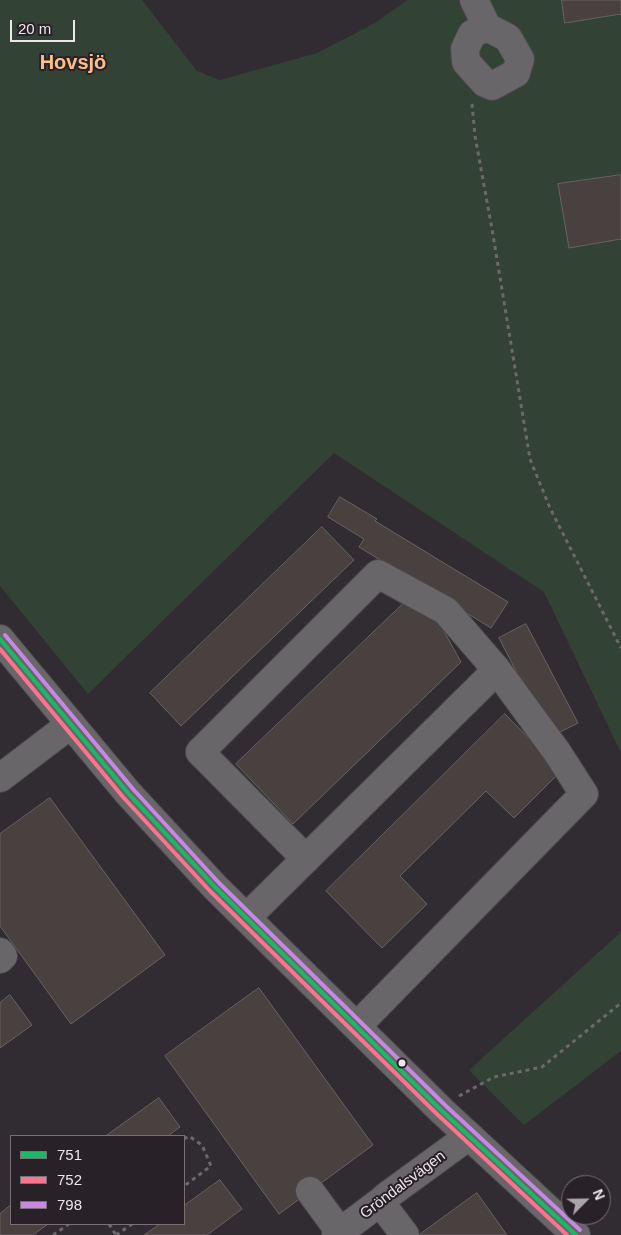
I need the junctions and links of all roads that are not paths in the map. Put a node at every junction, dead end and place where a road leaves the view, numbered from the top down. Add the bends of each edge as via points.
1 (474, 0) edge
2 (487, 27) dead end
3 (0, 640) edge
4 (497, 670) junction
5 (71, 724) junction
6 (0, 778) edge
7 (306, 859) junction
8 (246, 918) junction
9 (357, 1026) junction
10 (469, 1136) junction
11 (310, 1191) dead end
12 (391, 1222) edge
13 (338, 1233) edge
14 (576, 1235) edge

1 - 2 street
3 - 5 street
4 - 7 street
4 - 7 street via 446,612 378,574 200,752
4 - 9 street via 584,794
5 - 6 street
5 - 8 street via 128,793
7 - 8 street
8 - 9 street
9 - 10 street
10 - 12 street, Gröndalsvägen via 388,1194
10 - 14 street
11 - 13 street
12 - 13 street, Gröndalsvägen

